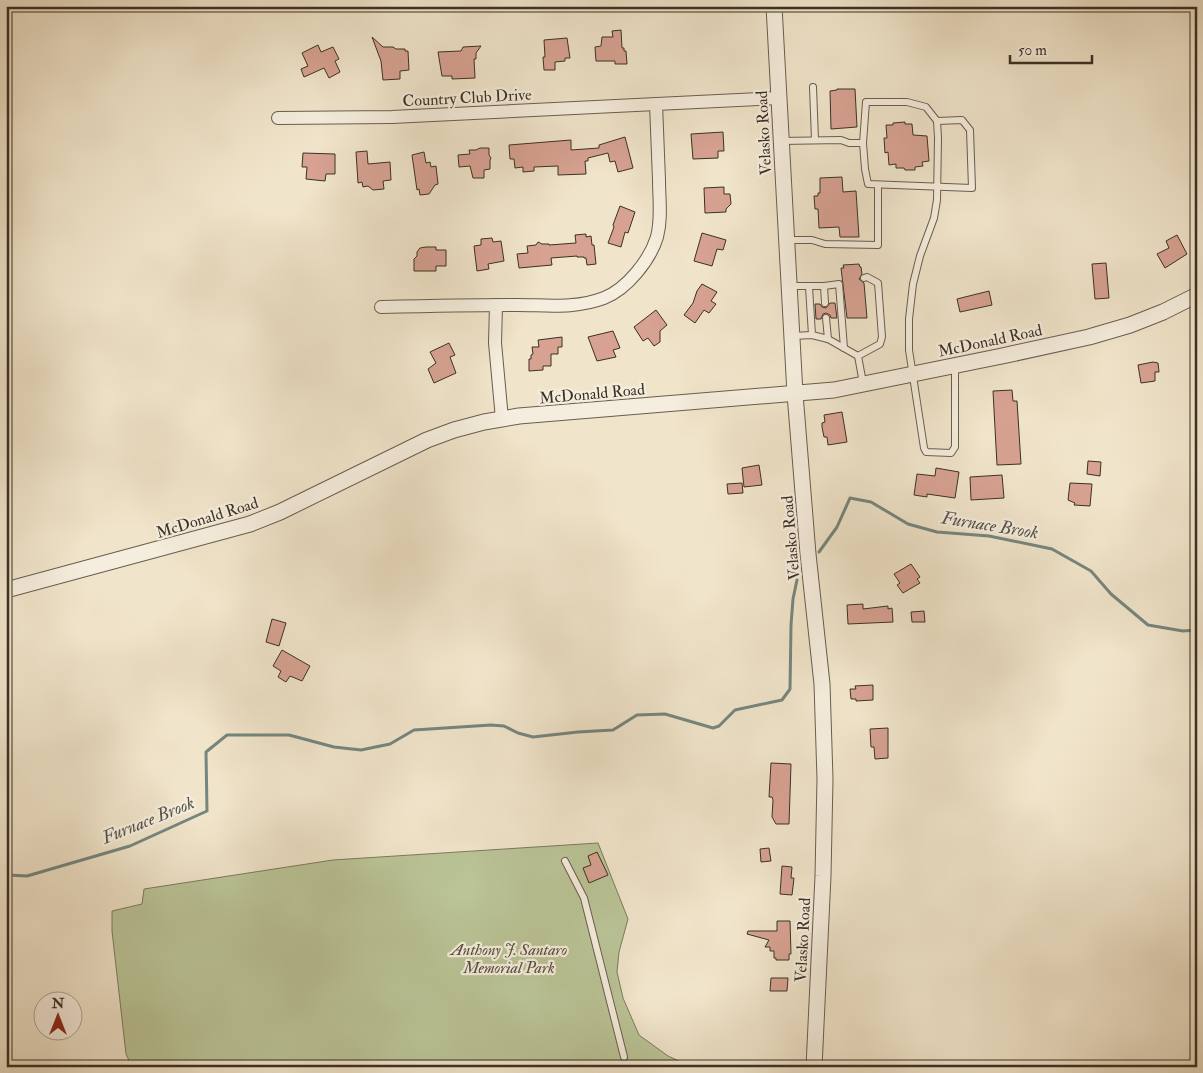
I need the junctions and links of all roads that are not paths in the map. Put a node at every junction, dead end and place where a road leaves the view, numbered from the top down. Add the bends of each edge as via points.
1 (774, 6) edge
2 (813, 87) dead end
3 (778, 98) junction
4 (656, 104) junction
5 (278, 118) dead end
6 (937, 120) junction
7 (815, 140) junction
8 (781, 141) junction
9 (863, 143) junction
10 (878, 185) junction
11 (937, 187) junction
12 (787, 240) junction
13 (864, 278) dead end
14 (789, 286) junction
15 (824, 286) junction
16 (809, 287) junction
17 (1197, 295) edge
18 (825, 304) dead end
19 (496, 305) junction
20 (381, 307) dead end
21 (826, 318) dead end
22 (812, 334) junction
23 (792, 336) junction
24 (828, 339) junction
25 (844, 348) junction
26 (858, 356) junction
27 (955, 366) junction
28 (914, 374) junction
29 (863, 384) junction
30 (795, 394) junction
31 (502, 419) junction
32 (6, 590) edge
33 (564, 861) dead end
34 (624, 1057) dead end
35 (814, 1067) edge

1 - 3 street, Velasko Road
2 - 7 lane
3 - 4 street, Country Club Drive
3 - 8 street, Velasko Road
4 - 5 street, Country Club Drive via 392,117
4 - 19 street via 660,215 650,252 636,274 605,298 584,304
6 - 9 lane via 926,107 907,102 866,102
6 - 11 lane
6 - 11 lane via 962,120 970,130 972,188
7 - 8 lane
7 - 9 lane
8 - 12 street, Velasko Road
9 - 10 lane via 868,184
10 - 11 lane
10 - 12 lane via 878,245
11 - 28 lane via 934,218 913,284 909,350
12 - 14 street, Velasko Road
13 - 26 lane via 878,283 882,337 880,344
14 - 16 lane
14 - 23 street, Velasko Road
15 - 16 lane
15 - 18 lane
15 - 25 lane via 840,281
16 - 22 lane
17 - 27 street, McDonald Road via 1130,325
19 - 20 street
19 - 31 street via 495,343
21 - 24 lane
22 - 23 lane
22 - 24 lane
23 - 30 street, Velasko Road
24 - 25 lane
25 - 26 lane
26 - 29 lane
27 - 28 street, McDonald Road
27 - 28 lane via 955,447 951,453 930,453 924,448
28 - 29 street, McDonald Road
29 - 30 street, McDonald Road
30 - 31 street, McDonald Road
30 - 35 street, Velasko Road via 822,684 825,769
31 - 32 street, McDonald Road via 454,430 428,440 250,524
33 - 34 lane via 584,898

